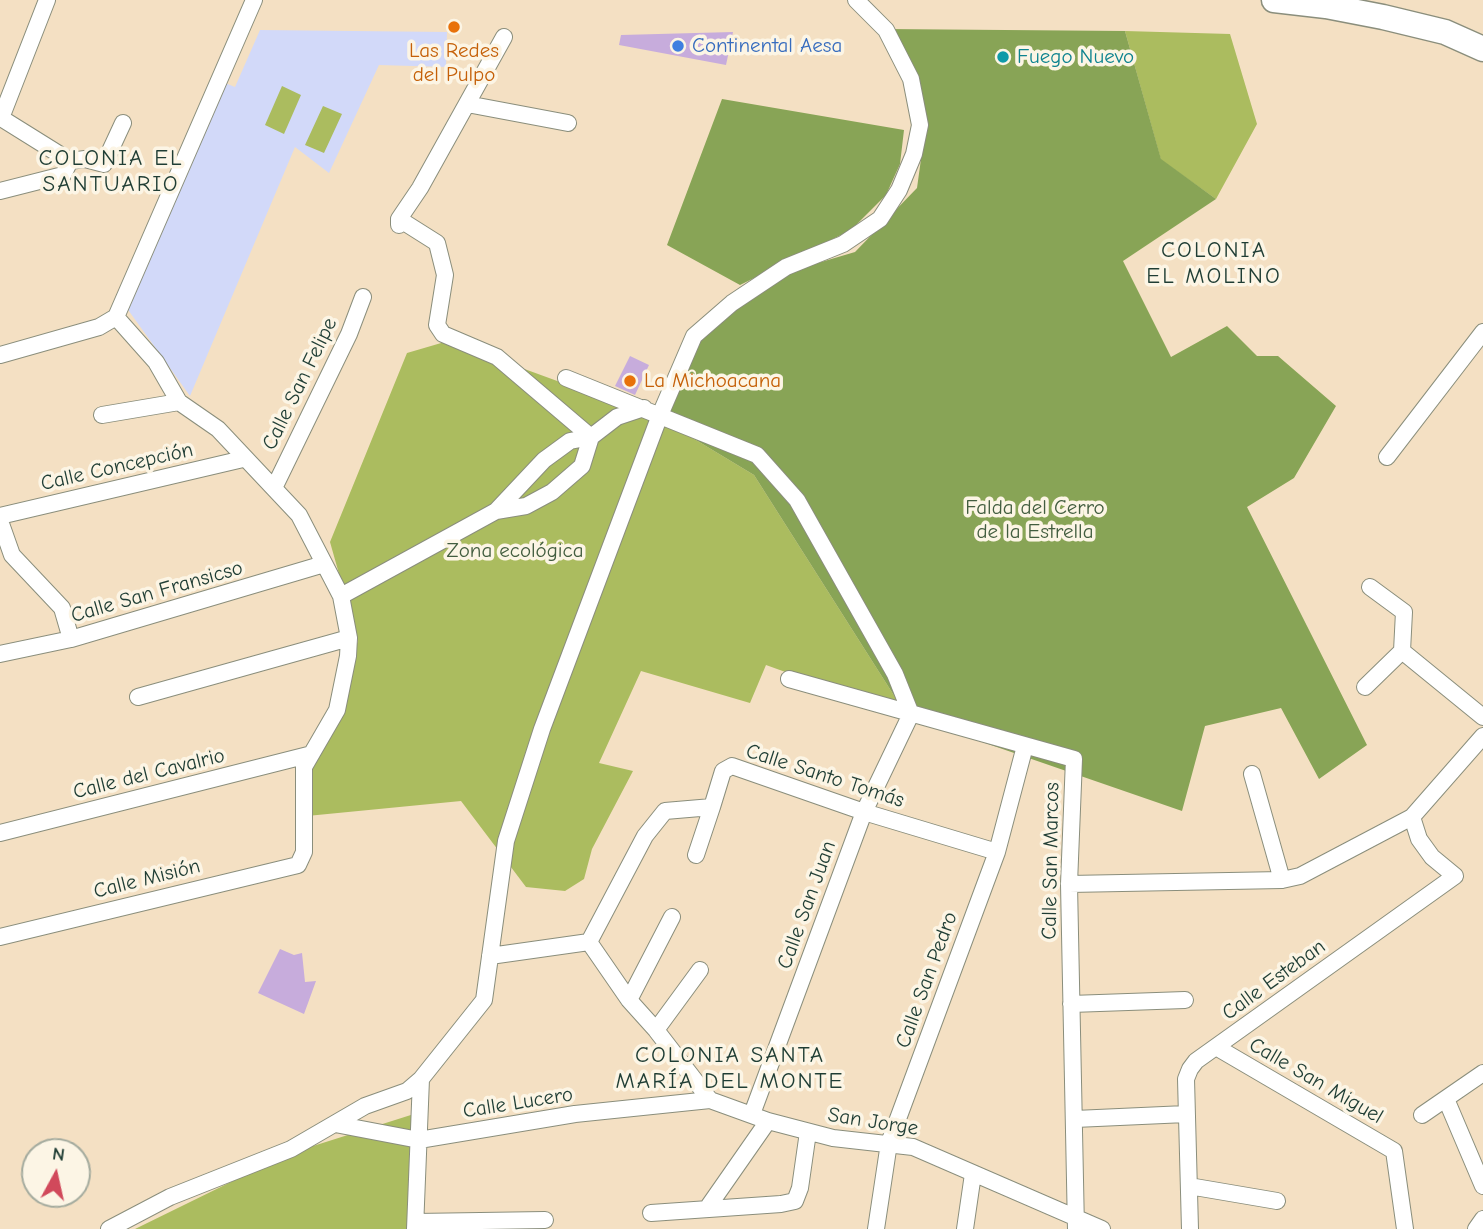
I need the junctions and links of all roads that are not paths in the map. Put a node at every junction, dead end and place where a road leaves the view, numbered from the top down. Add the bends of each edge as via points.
1 (47, 0) edge
2 (254, 0) edge
3 (856, 0) edge
4 (1274, 0) edge
5 (504, 37) dead end
6 (1483, 49) edge
7 (467, 104) junction
8 (568, 122) dead end
9 (122, 123) dead end
10 (70, 161) junction
11 (0, 191) edge
12 (363, 297) dead end
13 (116, 317) junction
14 (1483, 332) edge
15 (0, 355) edge
16 (566, 378) dead end
17 (179, 402) junction
18 (644, 408) junction
19 (102, 415) dead end
20 (660, 415) junction
21 (591, 437) junction
22 (1387, 457) dead end
23 (243, 458) junction
24 (274, 488) junction
25 (496, 511) junction
26 (0, 518) edge
27 (324, 564) junction
28 (1370, 587) dead end
29 (341, 596) junction
30 (349, 638) junction
31 (71, 639) junction
32 (1402, 650) junction
33 (0, 654) edge
34 (789, 678) dead end
35 (1365, 687) dead end
36 (138, 697) dead end
37 (911, 714) junction
38 (1483, 717) edge
39 (1483, 736) edge
40 (1025, 746) junction
41 (308, 755) junction
42 (1252, 774) dead end
43 (712, 807) junction
44 (864, 812) junction
45 (1412, 817) junction
46 (0, 833) edge
47 (996, 852) junction
48 (696, 855) dead end
49 (1282, 880) junction
50 (1069, 884) junction
51 (671, 917) dead end
52 (0, 937) edge
53 (589, 942) junction
54 (490, 956) junction
55 (699, 970) dead end
56 (629, 1000) junction
57 (1185, 1000) dead end
58 (1071, 1004) junction
59 (656, 1030) junction
60 (1216, 1047) junction
61 (1483, 1073) edge
62 (421, 1079) junction
63 (1446, 1098) junction
64 (710, 1100) junction
65 (752, 1114) junction
66 (1186, 1114) junction
67 (1423, 1115) dead end
68 (1075, 1119) junction
69 (768, 1121) junction
70 (335, 1125) junction
71 (808, 1132) junction
72 (419, 1140) junction
73 (889, 1143) junction
74 (973, 1174) junction
75 (1189, 1186) junction
76 (1483, 1186) edge
77 (1277, 1201) dead end
78 (708, 1208) junction
79 (651, 1213) dead end
80 (1483, 1219) edge
81 (545, 1220) dead end
82 (1077, 1223) edge
83 (415, 1226) edge
84 (109, 1229) edge
85 (876, 1229) edge
86 (965, 1229) edge
87 (1102, 1229) edge
88 (1191, 1229) edge
89 (1405, 1229) edge
90 (1476, 1229) edge

1 - 10 street via 1,118
2 - 13 street
3 - 20 street via 886,30 911,79 920,125 899,190 880,219 843,244 786,267 732,303 694,336
4 - 6 main road via 1383,17 1446,32
5 - 7 street
7 - 8 street
7 - 21 street via 399,222 437,243 445,275 437,325 443,334 497,357
9 - 10 street via 104,164
10 - 11 street via 63,175
12 - 24 street, Calle San Felipe
13 - 15 street via 99,327
13 - 17 street via 156,362
14 - 22 street
16 - 18 street
17 - 19 street
17 - 23 street via 218,429
18 - 20 street
18 - 21 street via 617,417
20 - 37 street via 757,455 797,500 895,674
20 - 54 street via 542,729 506,841
21 - 25 street via 570,441 544,460
21 - 25 street via 582,467 552,492 526,506
23 - 24 street
23 - 26 street, Calle Concepción
24 - 27 street via 299,515
25 - 29 street
26 - 31 street via 12,555 62,608
27 - 29 street
27 - 31 street, Calle San Fransicso
28 - 32 street via 1404,612
29 - 30 street
30 - 36 street
30 - 41 street via 337,710
31 - 33 street, Calle San Fransicso
32 - 35 street
32 - 38 street
34 - 37 street, Calle San Marcos
37 - 40 street, Calle San Marcos
37 - 44 street, Calle San Juan
39 - 45 street
40 - 47 street, Calle San Pedro
40 - 50 street, Calle San Marcos via 1074,759
41 - 46 street, Calle del Cavalrio
41 - 52 street, Calle Misión via 303,860 298,864
42 - 49 street
43 - 44 street, Calle Santo Tomás via 723,771 732,766
43 - 48 street, Calle Santo Tomás
43 - 53 street via 665,811 645,836
44 - 47 street, Calle Santo Tomás
44 - 65 street, Calle San Juan
45 - 49 street via 1300,876
45 - 60 street, Calle Esteban via 1419,839 1432,857 1455,876
47 - 73 street, Calle San Pedro
49 - 50 street
50 - 58 street, Calle San Marcos
51 - 56 street
53 - 54 street
53 - 56 street
54 - 62 street via 484,999
55 - 59 street
56 - 59 street
57 - 58 street
58 - 68 street, Calle San Marcos
59 - 64 street
60 - 66 street, Calle Esteban via 1190,1069
60 - 89 street, Calle San Miguel via 1394,1151
61 - 63 street
62 - 70 street via 407,1091 365,1106
62 - 72 street
63 - 67 street
63 - 76 street
64 - 65 street, San Jorge
64 - 72 street, Calle Lucero via 575,1114
65 - 69 street, San Jorge
66 - 68 street
66 - 75 street, Calle Esteban
68 - 82 street, Calle San Marcos
69 - 71 street, San Jorge
69 - 78 street
70 - 72 street, Calle Lucero
70 - 84 street via 265,1161 170,1197
71 - 73 street, San Jorge
71 - 78 street via 795,1201
72 - 83 street
73 - 74 street, San Jorge via 913,1147
73 - 85 street, Calle San Pedro
74 - 82 street, San Jorge
74 - 86 street
75 - 77 street
75 - 88 street, Calle Esteban
78 - 79 street
80 - 90 street
81 - 83 street
82 - 87 street, San Jorge

